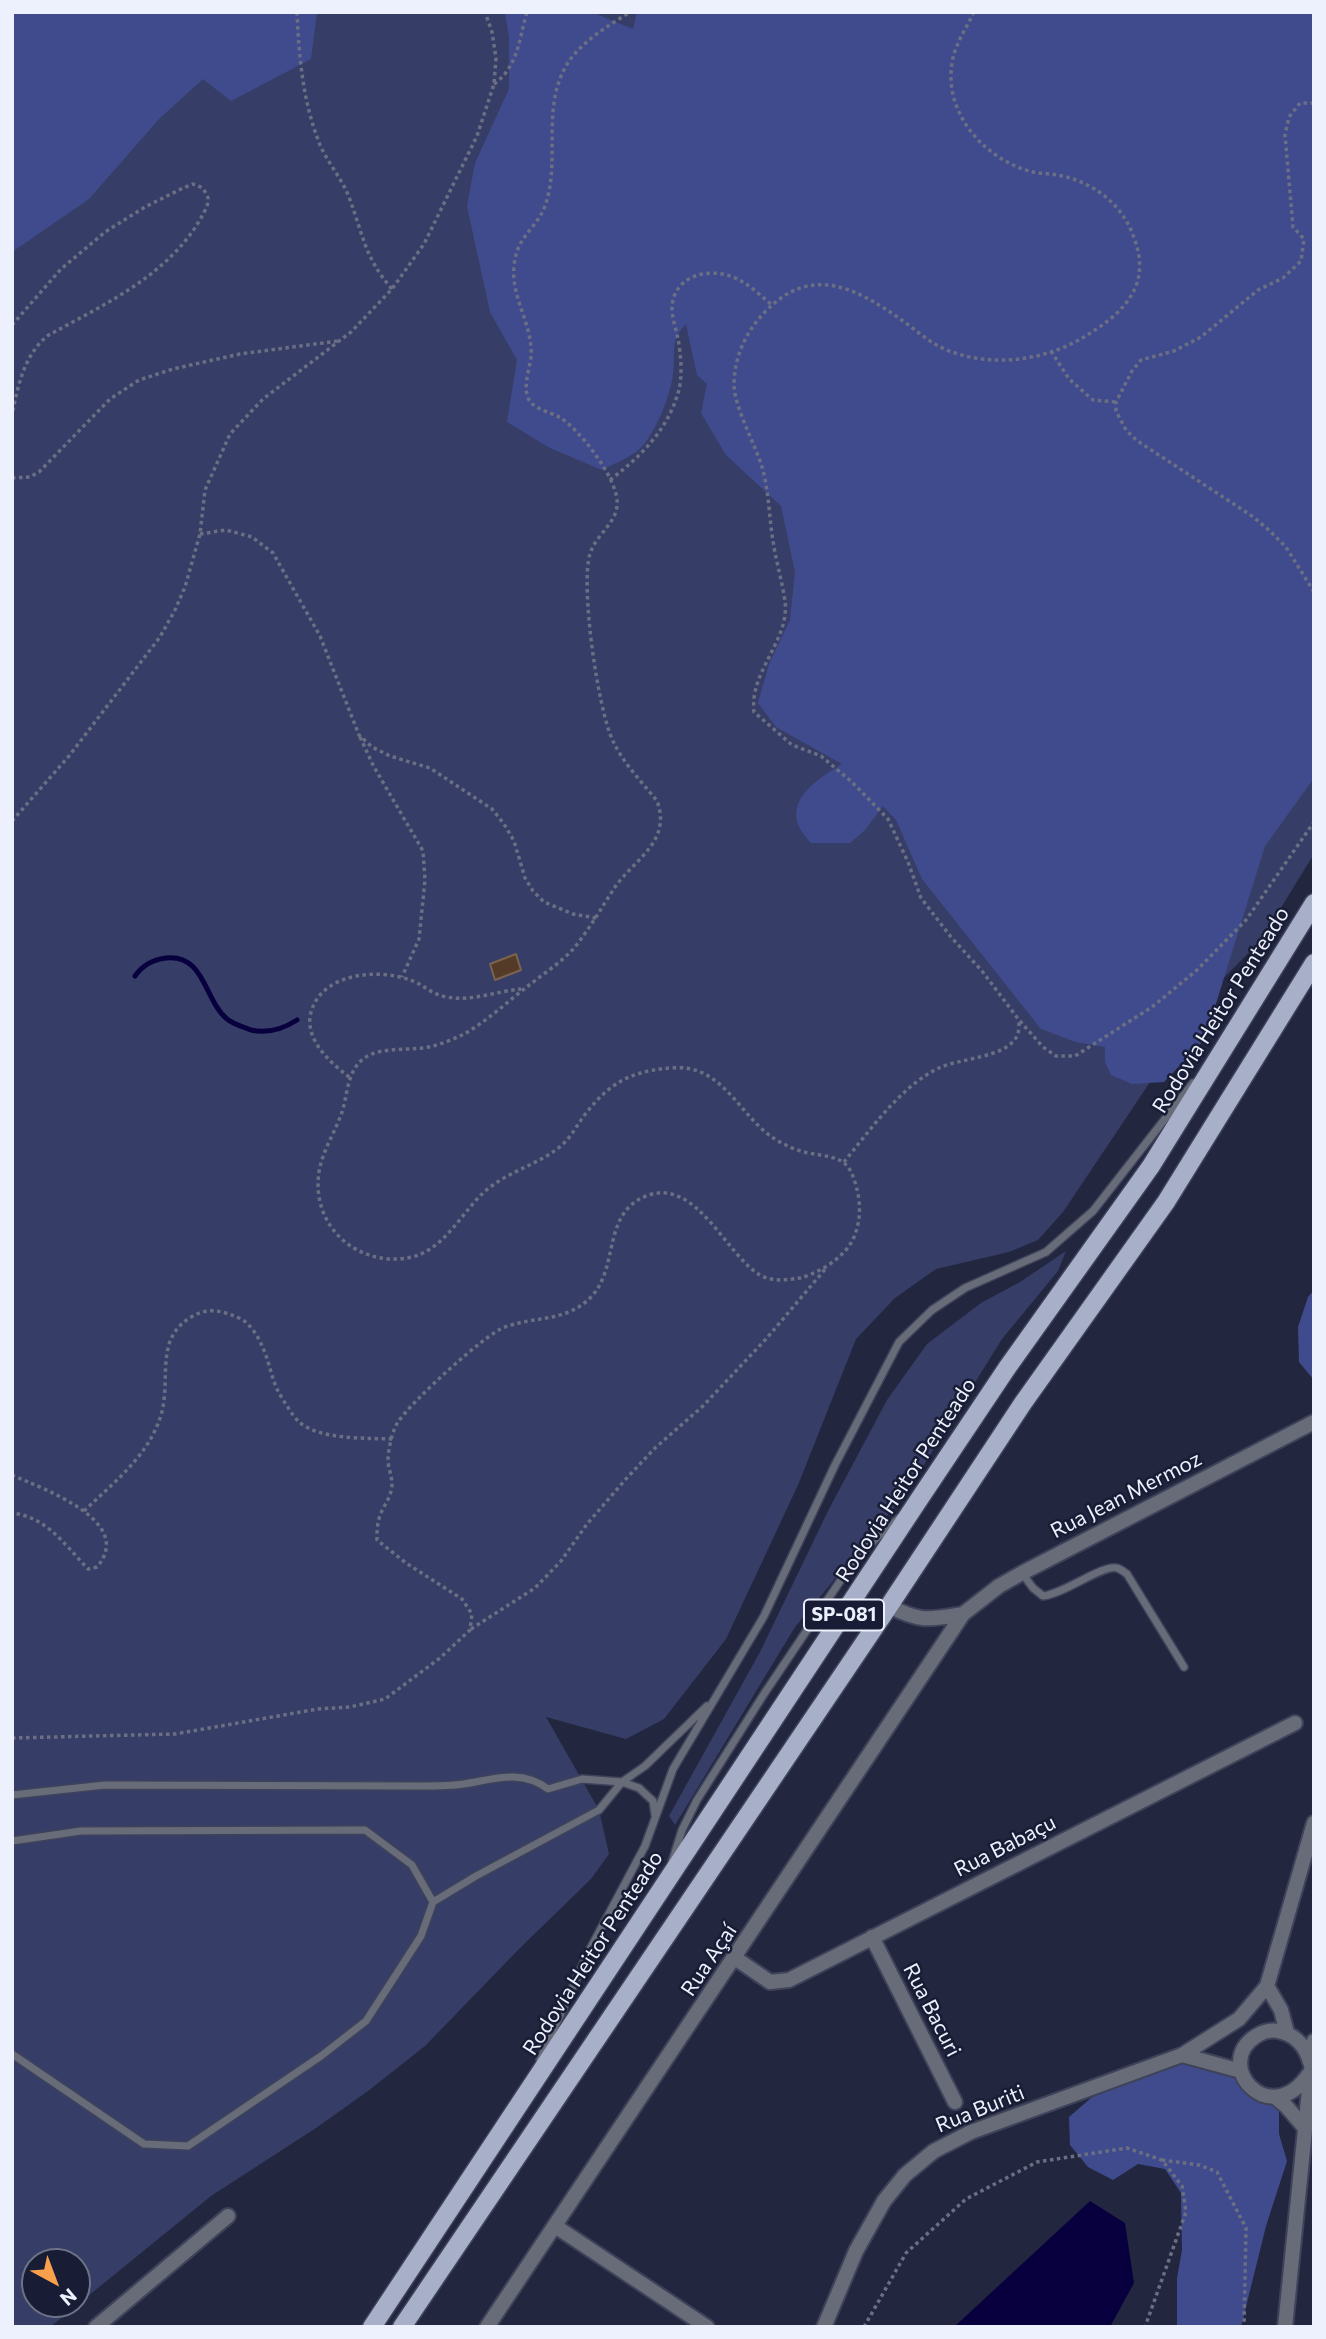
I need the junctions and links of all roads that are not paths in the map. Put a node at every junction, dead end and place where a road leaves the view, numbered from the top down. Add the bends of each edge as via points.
1 (1314, 904) edge
2 (1314, 963) edge
3 (1237, 1027) junction
4 (1314, 1423) edge
5 (1022, 1573) junction
6 (889, 1606) junction
7 (963, 1614) junction
8 (1184, 1667) dead end
9 (713, 1700) junction
10 (1295, 1723) dead end
11 (622, 1782) junction
12 (12, 1795) edge
13 (655, 1815) junction
14 (1314, 1823) edge
15 (12, 1841) edge
16 (433, 1902) junction
17 (872, 1937) junction
18 (735, 1958) junction
19 (1267, 1986) junction
20 (1220, 2033) junction
21 (1287, 2033) junction
22 (1251, 2039) junction
23 (1314, 2042) edge
24 (12, 2054) edge
25 (1182, 2055) junction
26 (1311, 2070) edge
27 (1241, 2071) junction
28 (1275, 2097) junction
29 (521, 2102) junction
30 (955, 2102) dead end
31 (1304, 2127) junction
32 (1307, 2174) edge
33 (228, 2216) dead end
34 (555, 2226) junction
35 (96, 2327) edge
36 (372, 2327) edge
37 (402, 2327) edge
38 (487, 2327) edge
39 (708, 2327) edge
40 (824, 2327) edge
41 (1285, 2327) edge

1 - 3 main road, Rodovia Heitor Penteado / SP-081
2 - 6 main road, SP-081 via 1166,1202 1023,1403
3 - 9 lane via 1093,1211 1046,1252 965,1288 932,1310 899,1342 764,1616
3 - 29 main road, Rodovia Heitor Penteado / SP-081 via 1151,1166 1007,1368
4 - 5 street, Rua Jean Mermoz
5 - 7 street, Rua Jean Mermoz
5 - 8 lane via 1043,1596 1056,1595 1107,1568 1118,1568 1127,1574
6 - 7 street via 913,1619
6 - 37 main road, SP-081
7 - 18 street, Rua Açaí
9 - 11 lane via 645,1766
9 - 13 lane via 673,1769
10 - 17 street, Rua Babaçu
11 - 12 lane via 582,1779 548,1789 520,1776 462,1785 105,1785
11 - 13 lane via 639,1788 653,1801
11 - 16 lane via 599,1810
13 - 29 lane via 645,1846 589,1951
14 - 19 street
15 - 16 lane via 81,1831 365,1830 412,1865
16 - 24 lane via 421,1936 366,2021 188,2146 144,2144
17 - 18 street, Rua Babaçu via 789,1980 770,1982
17 - 30 street, Rua Bacuri
18 - 34 street, Rua Açaí
19 - 20 street, Rua Buriti via 1239,2019
19 - 21 street
20 - 22 street via 1241,2032
20 - 25 street, Rua Buriti
21 - 22 street via 1268,2031
21 - 26 street via 1302,2045
22 - 27 street via 1242,2054
23 - 26 street
25 - 27 street
25 - 40 street, Rua Buriti via 971,2132 934,2151 905,2175 884,2201 856,2251
26 - 28 street via 1296,2090
26 - 31 street
27 - 28 street via 1253,2090
28 - 31 street
29 - 36 main road, Rodovia Heitor Penteado / SP-081
31 - 32 street
32 - 41 street
33 - 35 street
34 - 38 street, Rua Açaí
34 - 39 street

